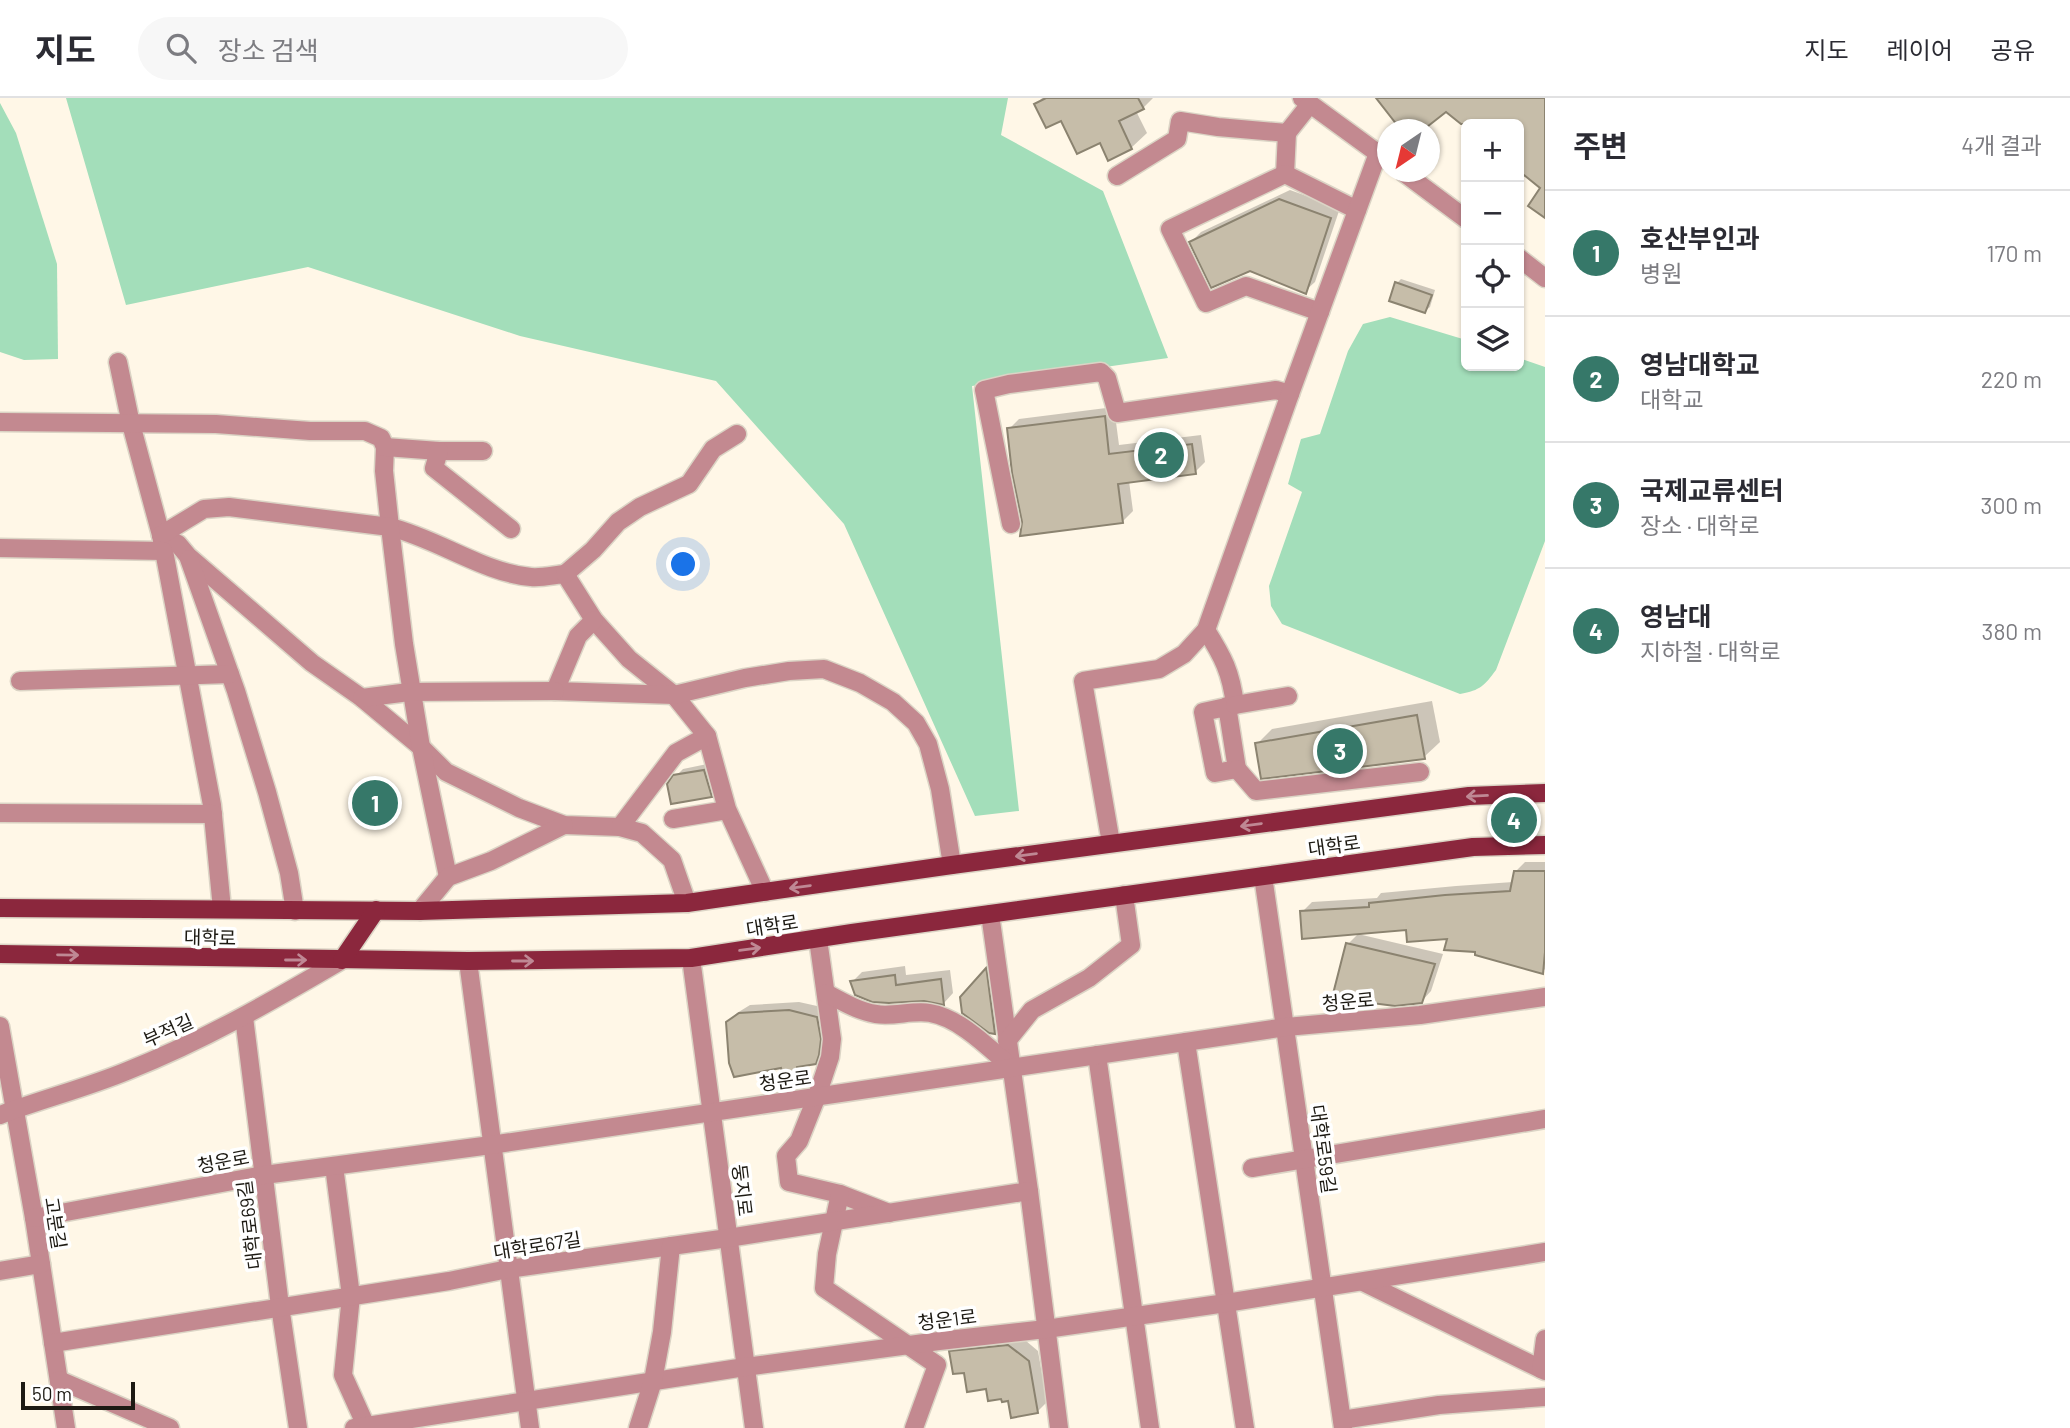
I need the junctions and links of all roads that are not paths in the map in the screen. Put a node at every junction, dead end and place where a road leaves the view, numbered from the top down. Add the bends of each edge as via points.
1 (1306, 101) edge
2 (1287, 133) junction
3 (1377, 153) edge
4 (1377, 169) edge
5 (1284, 174) junction
6 (1117, 176) dead end
7 (1416, 182) edge
8 (1357, 210) junction
9 (1461, 215) edge
10 (1524, 264) edge
11 (1545, 278) edge
12 (1320, 312) junction
13 (118, 362) dead end
14 (1290, 394) junction
15 (0, 422) edge
16 (131, 424) junction
17 (737, 434) dead end
18 (385, 447) junction
19 (439, 451) junction
20 (483, 451) dead end
21 (1011, 524) dead end
22 (390, 527) junction
23 (512, 529) dead end
24 (162, 543) junction
25 (0, 548) edge
26 (188, 556) junction
27 (565, 574) junction
28 (594, 620) junction
29 (1206, 630) junction
30 (230, 674) junction
31 (187, 676) junction
32 (20, 681) dead end
33 (555, 691) junction
34 (412, 692) junction
35 (674, 695) junction
36 (1288, 696) dead end
37 (362, 698) junction
38 (1231, 705) junction
39 (707, 736) junction
40 (421, 747) junction
41 (1237, 769) junction
42 (1420, 772) dead end
43 (1545, 793) edge
44 (727, 810) junction
45 (0, 813) edge
46 (213, 814) junction
47 (673, 819) dead end
48 (564, 825) junction
49 (620, 827) junction
50 (1111, 844) junction
51 (1545, 845) edge
52 (952, 865) junction
53 (1263, 876) junction
54 (448, 877) junction
55 (765, 892) junction
56 (1124, 895) junction
57 (687, 904) junction
58 (0, 908) edge
59 (222, 909) junction
60 (376, 910) junction
61 (296, 911) junction
62 (420, 911) junction
63 (990, 914) junction
64 (818, 939) junction
65 (0, 954) edge
66 (691, 958) junction
67 (342, 960) junction
68 (468, 961) junction
69 (826, 993) junction
70 (1545, 997) edge
71 (244, 1017) junction
72 (0, 1026) edge
73 (1286, 1027) junction
74 (1007, 1041) junction
75 (1185, 1042) junction
76 (1097, 1055) junction
77 (1011, 1068) junction
78 (817, 1096) junction
79 (7, 1112) edge
80 (712, 1112) junction
81 (1545, 1119) edge
82 (491, 1145) junction
83 (1304, 1158) junction
84 (334, 1166) junction
85 (1252, 1168) dead end
86 (264, 1175) junction
87 (1029, 1191) junction
88 (840, 1194) junction
89 (889, 1213) junction
90 (34, 1219) junction
91 (835, 1222) junction
92 (728, 1238) junction
93 (670, 1246) junction
94 (1545, 1252) edge
95 (41, 1264) junction
96 (508, 1269) junction
97 (0, 1270) edge
98 (1363, 1282) junction
99 (1322, 1289) junction
100 (351, 1296) junction
101 (1226, 1303) junction
102 (280, 1306) junction
103 (1134, 1317) junction
104 (1046, 1329) junction
105 (1545, 1339) edge
106 (53, 1343) junction
107 (907, 1345) junction
108 (745, 1367) junction
109 (1543, 1370) edge
110 (59, 1380) junction
111 (653, 1381) junction
112 (1545, 1397) edge
113 (526, 1401) junction
114 (1342, 1424) edge
115 (370, 1427) edge
116 (66, 1428) edge
117 (170, 1428) edge
118 (298, 1428) edge
119 (530, 1428) edge
120 (638, 1428) edge
121 (754, 1428) edge
122 (915, 1428) edge
123 (1059, 1428) edge
124 (1150, 1428) edge
125 (1245, 1428) edge

1 - 2 street
1 - 3 street
2 - 5 street
2 - 6 street via 1180,121 1177,139
4 - 8 street
5 - 8 street
5 - 12 street via 1170,229 1206,303 1246,286
7 - 9 street
8 - 12 street
10 - 11 street
12 - 14 street
13 - 16 street
14 - 21 street via 1276,390 1116,413 1107,378 1101,372 984,390
14 - 29 street
15 - 16 street
16 - 18 street via 365,430 381,438
16 - 24 street
17 - 27 street via 713,449 689,484 618,522
18 - 19 street
18 - 22 street
19 - 20 street
19 - 23 street via 435,468
22 - 24 street via 204,509
22 - 27 street via 499,570 533,578
22 - 34 street
24 - 25 street
24 - 26 street via 178,544
24 - 31 street
26 - 30 street
26 - 37 street via 312,663
27 - 28 street
28 - 33 street via 578,636
28 - 35 street via 628,659
29 - 38 street via 1226,662 1233,687
29 - 50 street via 1184,654 1159,669 1083,681
30 - 31 street
30 - 61 street via 267,792
31 - 32 street
31 - 46 street
33 - 34 street
33 - 35 street
34 - 37 street
34 - 40 street
35 - 39 street
35 - 52 street via 745,678 824,669 893,702 916,723 928,744
36 - 38 street
37 - 40 street
38 - 41 street
38 - 41 street via 1203,712 1215,774
39 - 44 street
39 - 49 street via 677,753
40 - 48 street via 446,772 471,786
40 - 54 street
41 - 42 street via 1256,791
43 -> 50 main road via 1469,796
44 - 47 street
44 - 55 street
45 - 46 street
46 - 59 street
48 - 49 street
48 - 54 street
49 - 57 street via 642,834 672,860
50 -> 52 main road
51 - 53 main road, 대학로 via 1473,847
52 -> 55 main road
53 - 56 main road, 대학로
53 - 73 street, 대학로59길
54 - 62 street
55 - 57 main road
56 - 63 main road, 대학로
56 - 74 street via 1131,945 1088,978 1032,1010
57 - 62 main road
58 - 59 main road
59 - 61 main road
60 - 61 main road
60 - 62 main road
60 - 67 main road
63 - 64 main road, 대학로
63 - 74 street
66 -> 64 main road, 대학로
64 - 69 street
65 -> 67 main road, 대학로
68 -> 66 main road, 대학로
66 - 80 street, 둥지로
67 - 68 main road, 대학로
67 - 71 street, 부적길
68 - 82 street
69 - 77 street via 877,1014 929,1013 949,1019
69 - 78 street via 832,1039
70 - 73 street, 청운로
71 - 79 street, 부적길 via 127,1072
71 - 86 street, 대학로69길
72 - 79 street, 고분길
73 - 75 street, 청운로
73 - 83 street, 대학로59길
74 - 77 street
75 - 76 street, 청운로
75 - 101 street
76 - 77 street, 청운로
76 - 103 street
77 - 78 street, 청운로
77 - 87 street
78 - 80 street, 청운로
78 - 88 street via 799,1141 786,1156 789,1182
79 - 90 street, 고분길
80 - 82 street, 청운로
80 - 92 street, 둥지로
81 - 83 street
82 - 84 street, 청운로
82 - 96 street
83 - 85 street
83 - 99 street, 대학로59길
84 - 86 street, 청운로
84 - 100 street
86 - 90 street, 청운로
86 - 102 street, 대학로69길
87 - 89 street, 대학로67길
87 - 104 street
88 - 89 street
88 - 91 street
89 - 91 street, 대학로67길
90 - 95 street, 고분길
91 - 92 street, 대학로67길
91 - 107 street via 824,1288
92 - 93 street, 대학로67길
92 - 108 street, 둥지로
93 - 96 street, 대학로67길
93 - 111 street
94 - 98 street, 청운1로
95 - 97 street
95 - 106 street, 고분길
96 - 100 street, 대학로67길
96 - 113 street
98 - 99 street, 청운1로
98 - 109 street
99 - 101 street, 청운1로
99 - 114 street, 대학로59길
100 - 102 street, 대학로67길
100 - 115 street via 343,1375
101 - 103 street, 청운1로
101 - 125 street
102 - 106 street, 대학로67길
102 - 118 street, 대학로69길
103 - 104 street, 청운1로
103 - 124 street
104 - 107 street, 청운1로
104 - 123 street
105 - 109 street
106 - 110 street, 고분길
107 - 108 street, 청운1로
107 - 122 street via 937,1365
108 - 111 street, 청운1로
108 - 121 street, 둥지로
110 - 116 street, 고분길
110 - 117 street
111 - 113 street, 청운1로
111 - 120 street
112 - 114 street via 1439,1405
113 - 115 street, 청운1로
113 - 119 street

